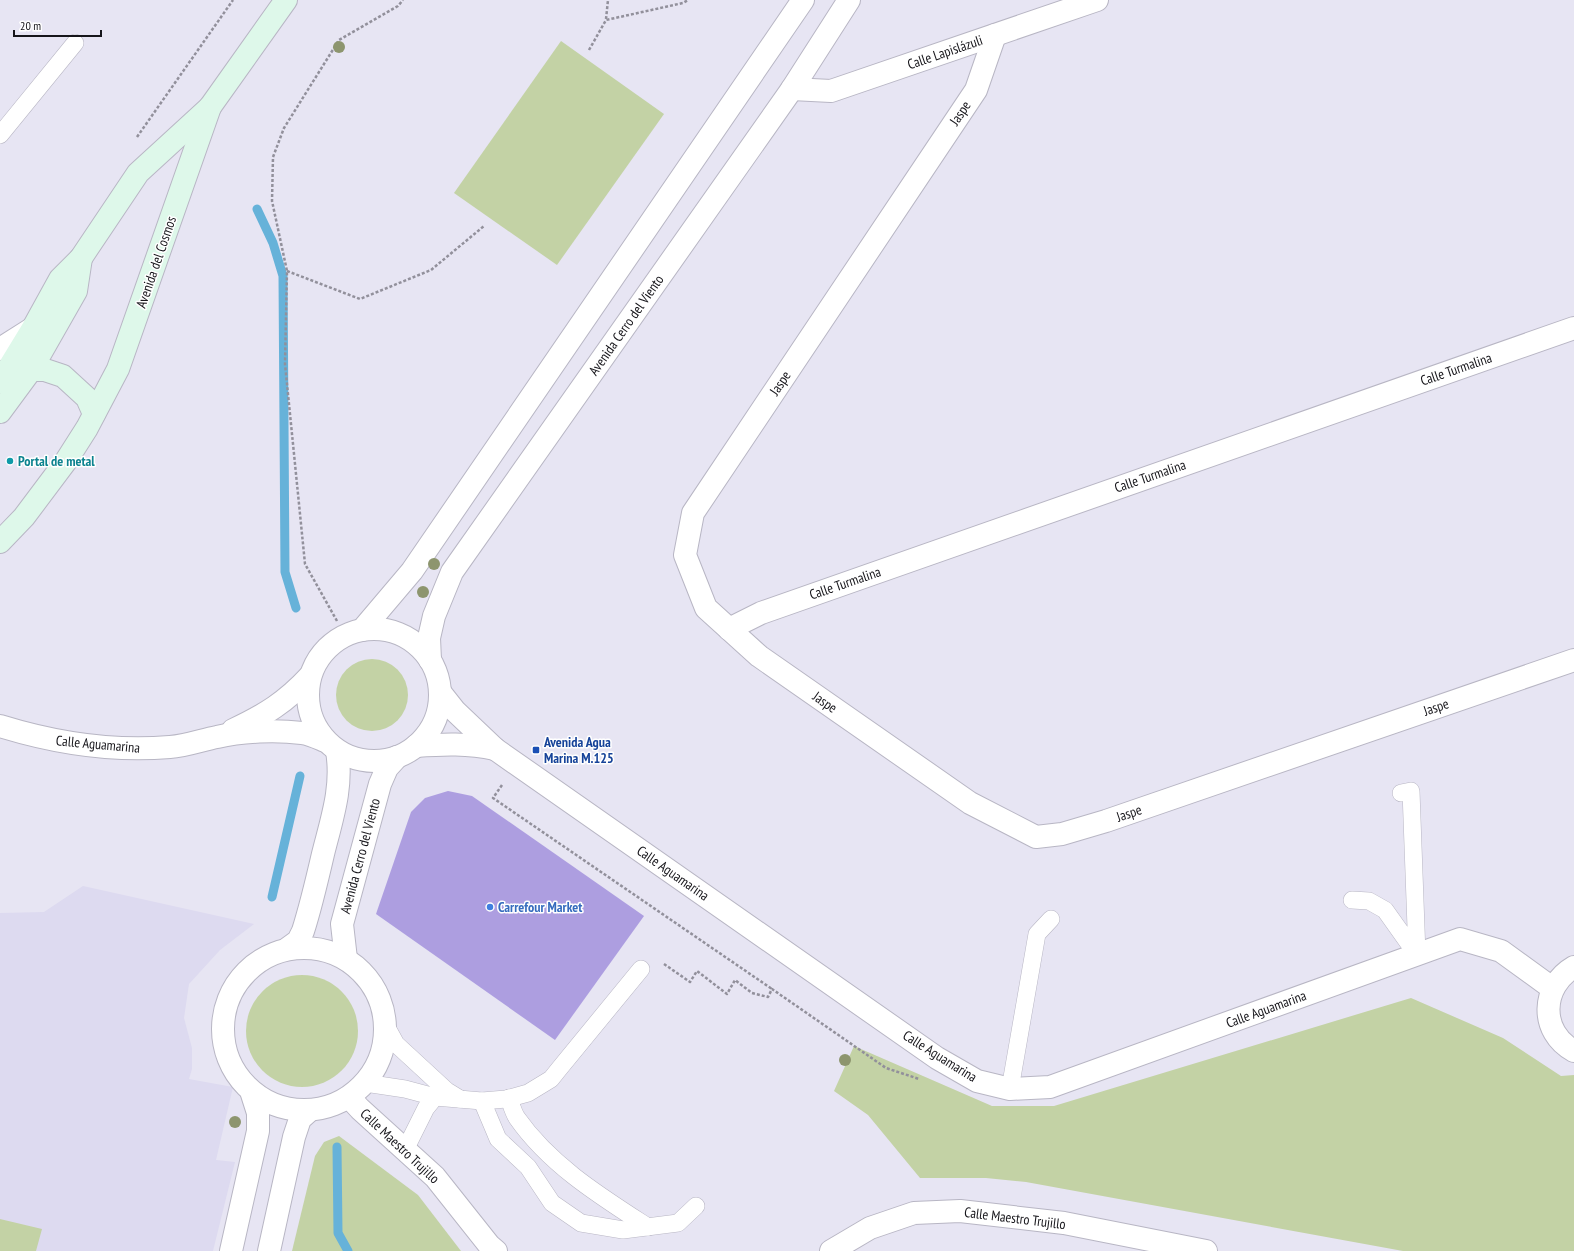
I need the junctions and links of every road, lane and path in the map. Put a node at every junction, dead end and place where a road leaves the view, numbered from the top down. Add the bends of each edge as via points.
1 (286, 0) edge
2 (403, 0) edge
3 (608, 0) edge
4 (688, 0) edge
5 (803, 0) edge
6 (849, 0) edge
7 (1097, 0) edge
8 (606, 20) junction
9 (994, 35) junction
10 (74, 43) dead end
11 (589, 50) dead end
12 (792, 89) junction
13 (210, 106) junction
14 (0, 135) edge
15 (484, 226) dead end
16 (81, 258) junction
17 (287, 271) junction
18 (33, 328) junction
19 (1574, 328) edge
20 (0, 349) edge
21 (31, 370) junction
22 (3, 373) edge
23 (0, 412) edge
24 (94, 414) junction
25 (0, 542) edge
26 (729, 629) junction
27 (353, 633) junction
28 (430, 660) junction
29 (1574, 660) edge
30 (310, 676) junction
31 (440, 692) junction
32 (0, 726) edge
33 (220, 736) junction
34 (331, 746) junction
35 (416, 746) junction
36 (495, 749) junction
37 (397, 758) junction
38 (517, 764) junction
39 (1401, 793) dead end
40 (1352, 900) dead end
41 (1051, 919) dead end
42 (288, 949) junction
43 (1417, 954) junction
44 (346, 959) junction
45 (1574, 967) edge
46 (641, 968) joint
47 (1552, 988) junction
48 (772, 989) junction
49 (385, 1024) junction
50 (1574, 1051) edge
51 (937, 1058) junction
52 (1010, 1089) junction
53 (357, 1090) junction
54 (251, 1091) junction
55 (435, 1097) junction
56 (509, 1098) junction
57 (460, 1099) junction
58 (482, 1101) junction
59 (310, 1110) junction
60 (405, 1150) junction
61 (696, 1206) dead end
62 (648, 1227) junction
63 (231, 1251) edge
64 (268, 1251) edge
65 (496, 1251) edge
66 (831, 1251) edge
67 (1206, 1251) edge

1 - 13 street, Avenida del Cosmos
2 - 17 path via 398,6 339,40 284,128 274,157 272,201
3 - 8 path
4 - 8 path
5 - 27 street via 412,571
6 - 12 street, Avenida Cerro del Viento
7 - 9 street, Calle Lapislázuli
8 - 11 path
9 - 12 street, Calle Lapislázuli via 831,91
9 - 26 street, Jaspe via 976,90 693,513 685,555 706,608
10 - 14 lane
12 - 28 street, Avenida Cerro del Viento via 452,572 434,616 429,638
13 - 16 street, Avenida del Cosmos via 138,173
13 - 24 street, Avenida del Cosmos via 118,369
15 - 17 path via 431,270 360,299
16 - 18 street, Avenida del Cosmos via 60,279
16 - 21 street, Avenida del Cosmos via 76,292
17 - 27 path via 285,364 305,564
18 - 20 street
18 - 22 street, Avenida del Cosmos
19 - 26 street, Calle Turmalina via 760,613
21 - 22 street
21 - 23 street, Avenida del Cosmos
21 - 24 street via 45,370 63,376 87,398
24 - 25 street, Avenida del Cosmos via 66,462
26 - 29 street, Jaspe via 759,656 970,803 1036,837 1062,834 1106,821
27 - 28 street via 378,630 393,632 407,638
27 - 30 street via 330,646 318,660
28 - 31 street via 437,675
30 - 33 street, Calle Aguamarina via 299,688 263,716
30 - 34 street via 308,710 315,726
31 - 35 street via 435,722
31 - 36 street, Calle Aguamarina via 455,711
32 - 33 street, Calle Aguamarina via 52,740 132,749 172,747
33 - 34 street, Calle Aguamarina via 280,731 303,733
34 - 37 street via 356,759 376,762
34 - 42 street via 340,767 336,803 303,931
35 - 36 street, Calle Aguamarina via 470,744
35 - 37 street
36 - 38 street, Calle Aguamarina
37 - 44 street, Avenida Cerro del Viento via 387,768 380,784 342,924
38 - 48 path via 493,798
38 - 51 street, Calle Aguamarina
39 - 43 lane via 1411,791
40 - 43 lane via 1370,901 1385,910
41 - 52 lane via 1037,934
42 - 44 street via 328,951
42 - 54 street via 266,957 247,970 233,988 224,1009 222,1031 226,1054 236,1074
43 - 47 street, Calle Aguamarina via 1460,939 1501,951
43 - 52 street, Calle Aguamarina via 1050,1087
44 - 49 street via 361,971 374,987 382,1005
45 - 47 street via 1565,972
46 - 48 path via 661,962 690,982 697,971 727,994 735,980 752,993 768,998
46 - 56 lane via 551,1079 528,1093
47 - 50 street via 1548,1004 1550,1022 1557,1037
48 - 51 path via 886,1068 923,1080
49 - 53 street via 384,1046 377,1066
49 - 57 lane via 396,1044 447,1091
51 - 52 street, Calle Aguamarina via 977,1081
53 - 55 lane via 405,1089
53 - 59 street via 323,1108
53 - 60 street, Calle Maestro Trujillo
54 - 59 street via 268,1102 289,1109
54 - 63 street via 258,1113 258,1131
55 - 57 lane
55 - 60 lane via 426,1108
56 - 58 lane
56 - 62 lane via 516,1117 547,1152 592,1191
57 - 58 lane
58 - 62 lane via 498,1140 528,1166 552,1203 581,1223 623,1230
59 - 64 street via 300,1119 294,1137
60 - 65 street, Calle Maestro Trujillo via 435,1177
61 - 62 lane via 678,1224
66 - 67 street, Calle Maestro Trujillo via 870,1228 914,1213 960,1211 1064,1224

